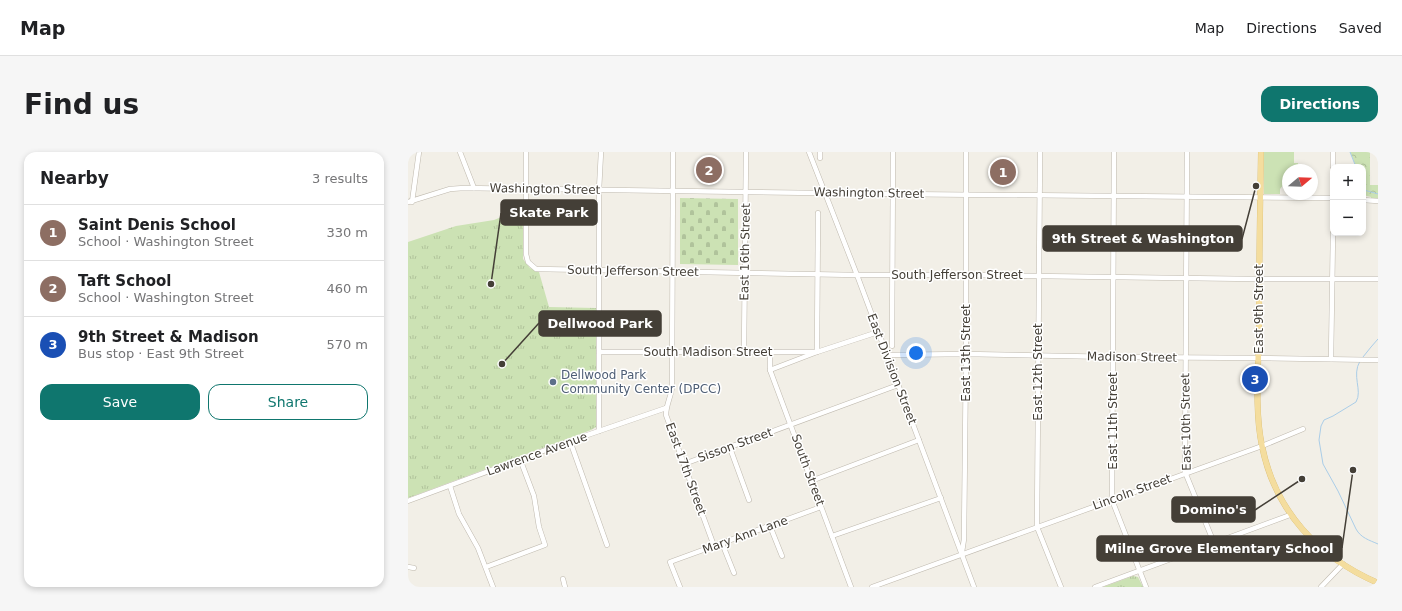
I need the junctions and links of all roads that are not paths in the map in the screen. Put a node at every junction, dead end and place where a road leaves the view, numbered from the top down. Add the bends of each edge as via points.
1 (419, 152) edge
2 (460, 152) edge
3 (526, 152) edge
4 (601, 152) edge
5 (672, 152) edge
6 (746, 152) edge
7 (809, 152) edge
8 (820, 152) edge
9 (893, 152) edge
10 (966, 152) edge
11 (1040, 152) edge
12 (1114, 152) edge
13 (1187, 152) edge
14 (1261, 152) edge
15 (1333, 152) edge
16 (820, 158) dead end
17 (1333, 164) edge
18 (474, 188) junction
19 (526, 189) junction
20 (599, 190) junction
21 (672, 191) junction
22 (746, 192) junction
23 (825, 192) junction
24 (892, 194) junction
25 (966, 194) junction
26 (1039, 195) junction
27 (1113, 196) junction
28 (1186, 196) junction
29 (1260, 197) junction
30 (1330, 198) edge
31 (1366, 200) edge
32 (1378, 201) edge
33 (410, 202) edge
34 (818, 213) dead end
35 (1333, 236) edge
36 (599, 270) junction
37 (672, 272) junction
38 (744, 272) junction
39 (817, 274) junction
40 (857, 275) junction
41 (892, 275) junction
42 (967, 275) junction
43 (1038, 276) junction
44 (1113, 277) junction
45 (1185, 278) junction
46 (1378, 278) edge
47 (1259, 279) junction
48 (1332, 279) junction
49 (878, 332) junction
50 (892, 346) dead end
51 (672, 351) junction
52 (599, 352) junction
53 (744, 352) junction
54 (770, 352) junction
55 (817, 352) junction
56 (966, 354) junction
57 (887, 355) junction
58 (1039, 355) junction
59 (1113, 358) junction
60 (1185, 358) junction
61 (1259, 358) junction
62 (1331, 360) junction
63 (1378, 360) edge
64 (770, 370) junction
65 (898, 385) junction
66 (666, 408) junction
67 (791, 425) junction
68 (1303, 429) dead end
69 (599, 431) junction
70 (919, 440) junction
71 (570, 441) junction
72 (1262, 446) junction
73 (730, 448) junction
74 (520, 459) junction
75 (684, 464) junction
76 (1185, 472) junction
77 (811, 481) junction
78 (450, 486) junction
79 (941, 498) junction
80 (750, 500) dead end
81 (1112, 500) junction
82 (408, 501) edge
83 (821, 507) junction
84 (1290, 515) junction
85 (770, 526) junction
86 (1037, 527) junction
87 (832, 536) junction
88 (722, 543) junction
89 (1214, 543) junction
90 (607, 545) dead end
91 (714, 546) junction
92 (962, 553) junction
93 (782, 556) dead end
94 (1343, 564) junction
95 (408, 567) edge
96 (486, 567) junction
97 (414, 568) dead end
98 (1139, 570) junction
99 (734, 573) dead end
100 (563, 579) dead end
101 (1378, 583) edge
102 (493, 587) edge
103 (565, 587) edge
104 (680, 587) edge
105 (851, 587) edge
106 (872, 587) edge
107 (974, 587) edge
108 (1061, 587) edge
109 (1095, 587) edge
110 (1146, 587) edge
111 (1321, 587) edge

1 - 33 street
2 - 18 street
3 - 19 street
4 - 20 street
5 - 21 street, East 17th Street
6 - 22 street, East 16th Street
7 - 23 street, East Division Street
8 - 16 street
9 - 24 street
10 - 25 street, East 13th Street
11 - 26 street, East 12th Street
12 - 27 street, East 11th Street
13 - 28 street, East 10th Street
14 - 29 main road, East 9th Street
15 - 17 street
18 - 19 street, Washington Street
18 - 33 street, Washington Street via 450,189
19 - 20 street, Washington Street
19 - 36 street, South Jefferson Street via 528,262 536,269
20 - 21 street, Washington Street
20 - 36 street
21 - 22 street, Washington Street
21 - 37 street, East 17th Street
22 - 23 street, Washington Street
22 - 38 street, East 16th Street
23 - 24 street, Washington Street
23 - 40 street, East Division Street
24 - 25 street, Washington Street
24 - 41 street
25 - 26 street, Washington Street
25 - 42 street, East 13th Street
26 - 27 street, Washington Street
26 - 43 street, East 12th Street
27 - 28 street, Washington Street
27 - 44 street, East 11th Street
28 - 29 street, Washington Street
28 - 45 street, East 10th Street
29 - 30 street, Washington Street
29 - 47 main road, East 9th Street
31 - 32 street
34 - 39 street
35 - 48 street
36 - 37 street, South Jefferson Street
36 - 52 street
37 - 38 street, South Jefferson Street
37 - 51 street, East 17th Street
38 - 39 street, South Jefferson Street
38 - 53 street, East 16th Street
39 - 40 street, South Jefferson Street
39 - 55 street
40 - 41 street, South Jefferson Street
40 - 49 street, East Division Street
41 - 42 street, South Jefferson Street
41 - 50 street
42 - 43 street, South Jefferson Street
42 - 56 street, East 13th Street
43 - 44 street, South Jefferson Street
43 - 58 street, East 12th Street
44 - 45 street, South Jefferson Street
44 - 59 street, East 11th Street
45 - 47 street, South Jefferson Street
45 - 60 street, East 10th Street
46 - 48 street, South Jefferson Street
47 - 48 street, South Jefferson Street
47 - 61 main road, East 9th Street
48 - 62 street
49 - 55 street
49 - 57 street, East Division Street
51 - 52 street, South Madison Street
51 - 53 street, South Madison Street
51 - 66 street, East 17th Street via 672,394
52 - 69 street
53 - 54 street, South Madison Street
54 - 55 street, South Madison Street
54 - 64 street, South Street
55 - 64 street
56 - 57 street, Madison Street
56 - 58 street, Madison Street
56 - 92 street, East 13th Street
57 - 65 street, East Division Street
58 - 59 street, Madison Street
58 - 86 street, East 12th Street
59 - 60 street, Madison Street
59 - 81 street, East 11th Street
60 - 61 street, Madison Street
60 - 76 street, East 10th Street
61 - 62 street, Madison Street
61 - 72 main road, East 9th Street via 1258,409
62 - 63 street, Madison Street
64 - 67 street, South Street
65 - 67 street, Sisson Street
65 - 70 street, East Division Street
66 - 69 street, Lawrence Avenue
66 - 75 street, East 17th Street via 666,415
67 - 73 street, Sisson Street
67 - 77 street, South Street
68 - 72 street, Lincoln Street
69 - 71 street, Lawrence Avenue
70 - 77 street
70 - 79 street, East Division Street
71 - 74 street, Lawrence Avenue
71 - 90 street
72 - 76 street, Lincoln Street
72 - 84 main road, East 9th Street via 1278,494
73 - 75 street, Sisson Street
73 - 80 street
74 - 78 street, Lawrence Avenue
74 - 96 street via 534,496 539,527 546,545
75 - 91 street, East 17th Street
76 - 81 street, Lincoln Street
76 - 89 street, East 10th Street
77 - 83 street, South Street
78 - 82 street, Lawrence Avenue
78 - 96 street via 459,514
79 - 87 street
79 - 92 street, East Division Street
81 - 86 street, Lincoln Street
81 - 98 street, East 11th Street
83 - 85 street, Mary Ann Lane
83 - 87 street, South Street
84 - 89 street
84 - 94 main road, East 9th Street via 1314,542
85 - 88 street, Mary Ann Lane
85 - 93 street
86 - 92 street, Lincoln Street
86 - 108 street, East 12th Street
87 - 105 street, South Street
88 - 91 street, Mary Ann Lane
88 - 99 street
89 - 98 street
91 - 104 street, Mary Ann Lane via 670,562
92 - 106 street, Lincoln Street
92 - 107 street, East Division Street
94 - 101 main road, East 9th Street
94 - 111 street
95 - 97 street
96 - 102 street
98 - 109 street
98 - 110 street, East 11th Street
100 - 103 street

